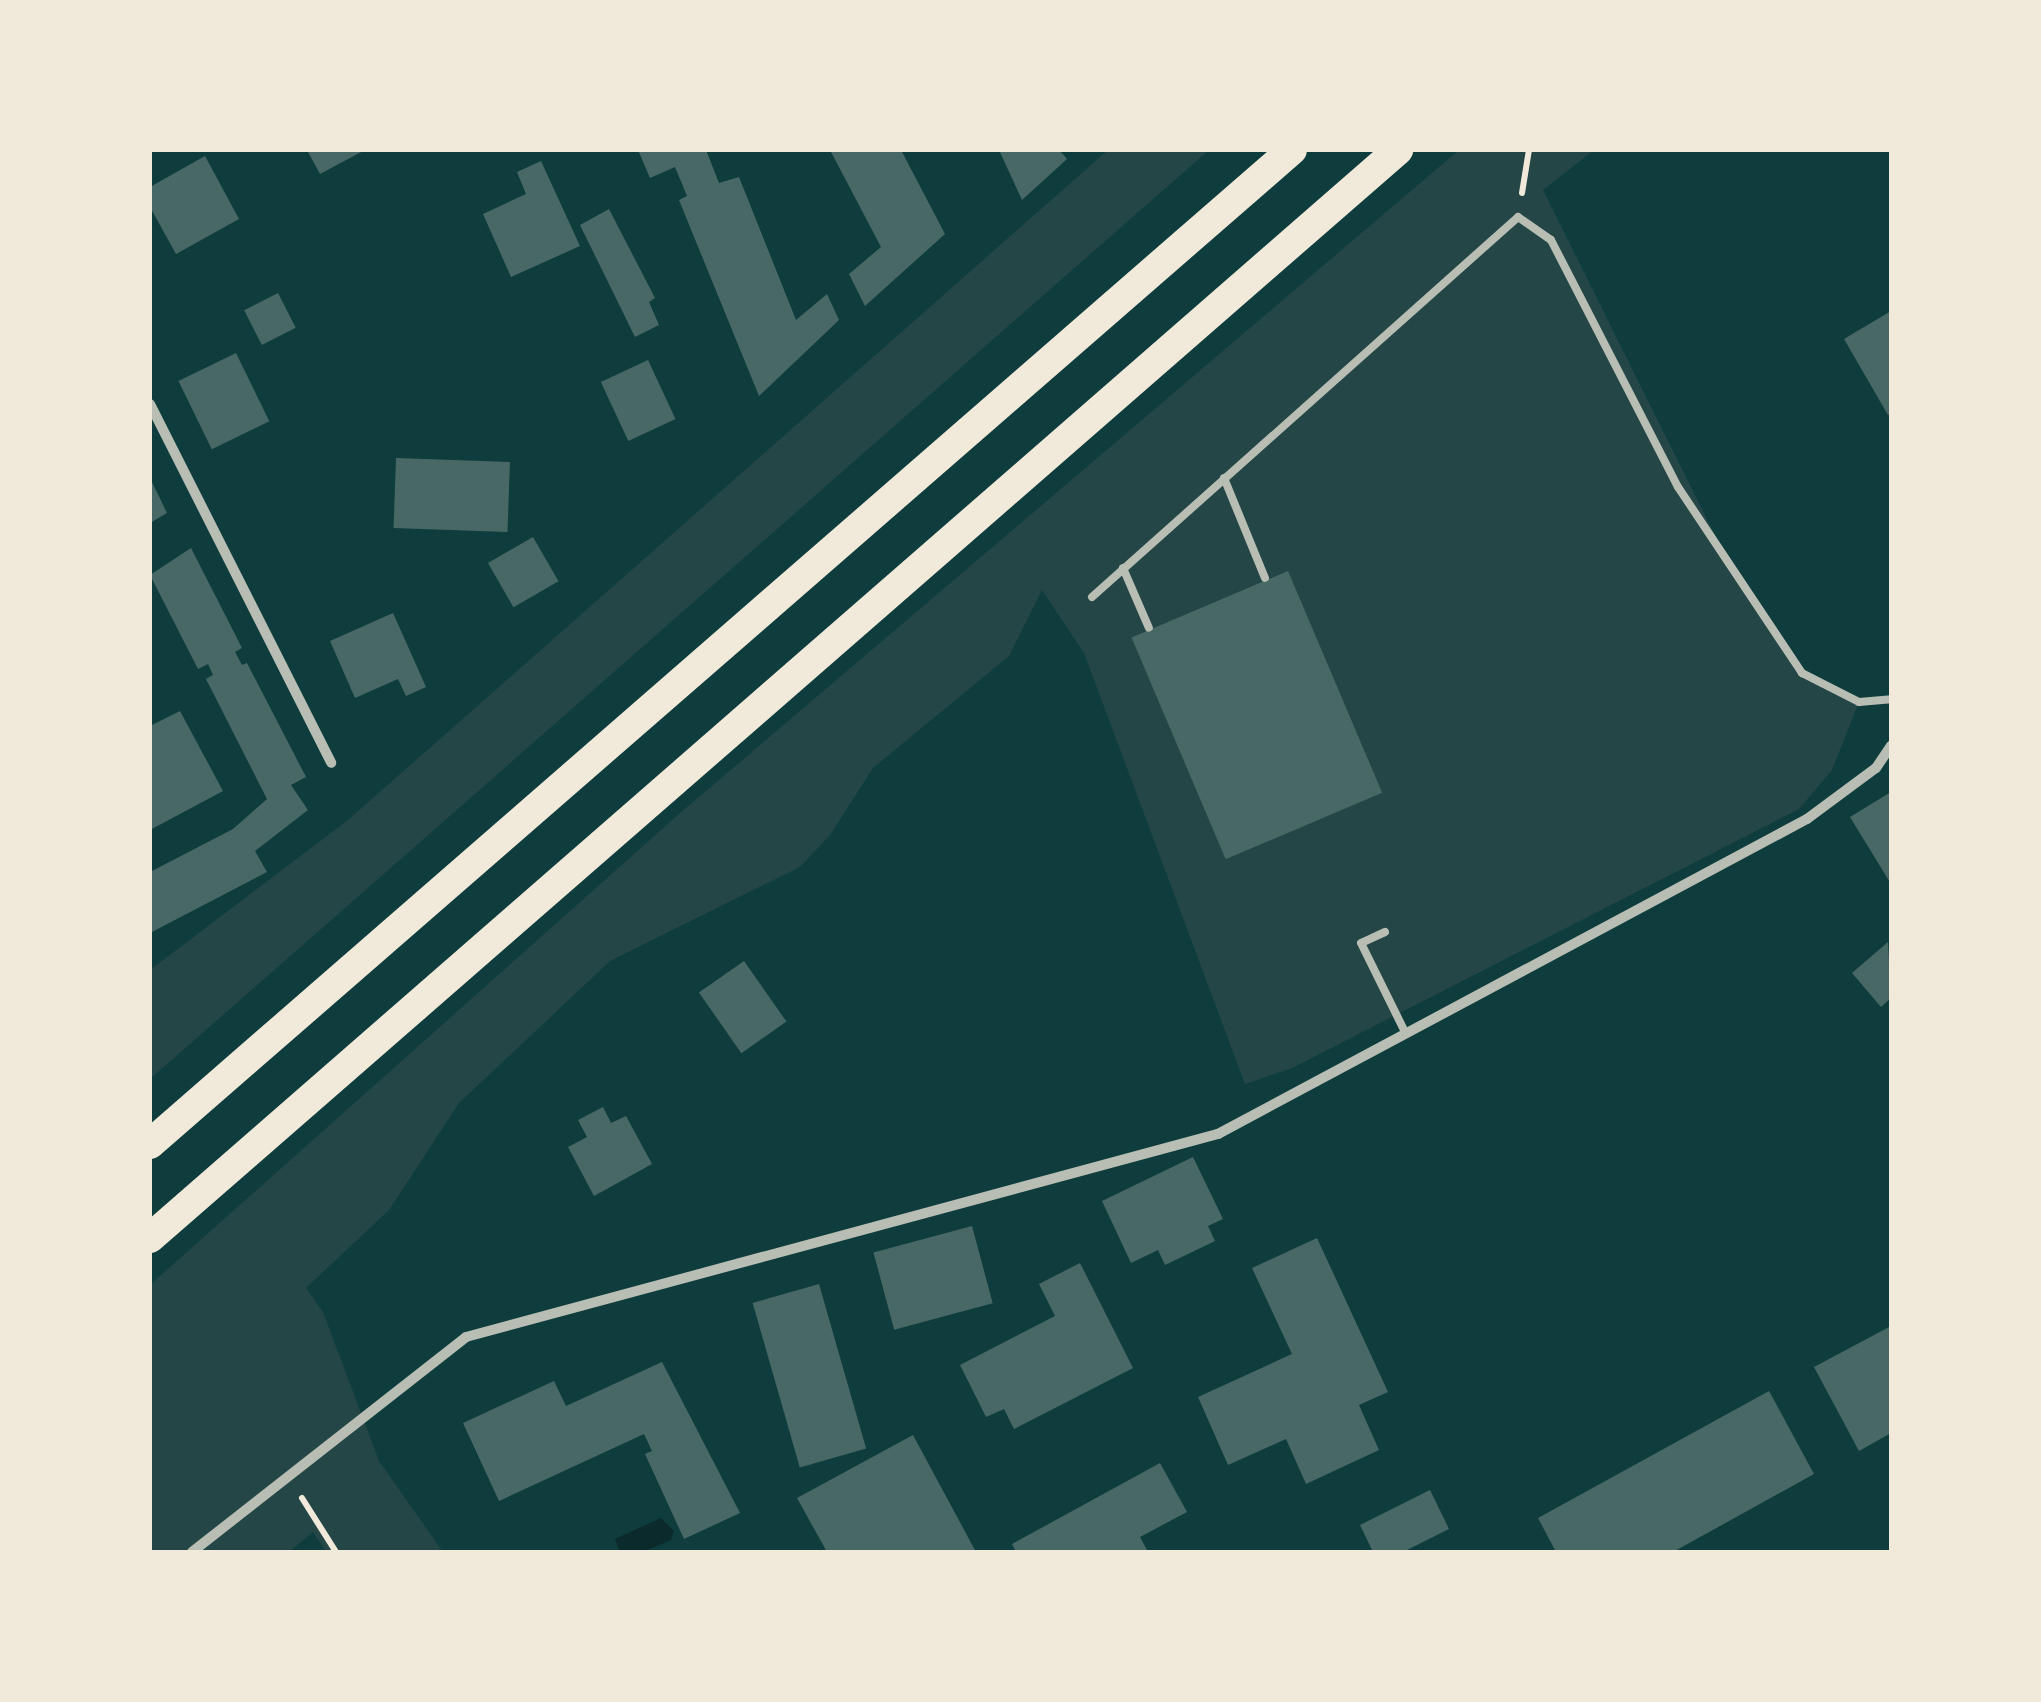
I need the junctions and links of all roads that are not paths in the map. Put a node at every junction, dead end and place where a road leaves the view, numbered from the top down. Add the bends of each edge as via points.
1 (1292, 150) edge
2 (1398, 150) edge
3 (150, 404) edge
4 (1224, 478) junction
5 (1123, 568) junction
6 (1266, 578) dead end
7 (1092, 597) dead end
8 (1149, 628) dead end
9 (1891, 699) edge
10 (1891, 746) edge
11 (331, 762) dead end
12 (1385, 932) dead end
13 (1405, 1032) junction
14 (150, 1144) edge
15 (150, 1238) edge
16 (192, 1552) edge

1 - 14 highway
2 - 15 highway
3 - 11 street
4 - 5 lane
4 - 6 lane
4 - 9 lane via 1518,216 1551,240 1678,486 1802,672 1859,702
5 - 7 lane
5 - 8 lane
10 - 13 street via 1876,768 1807,819
12 - 13 lane via 1362,943
13 - 16 street via 1218,1134 466,1337

